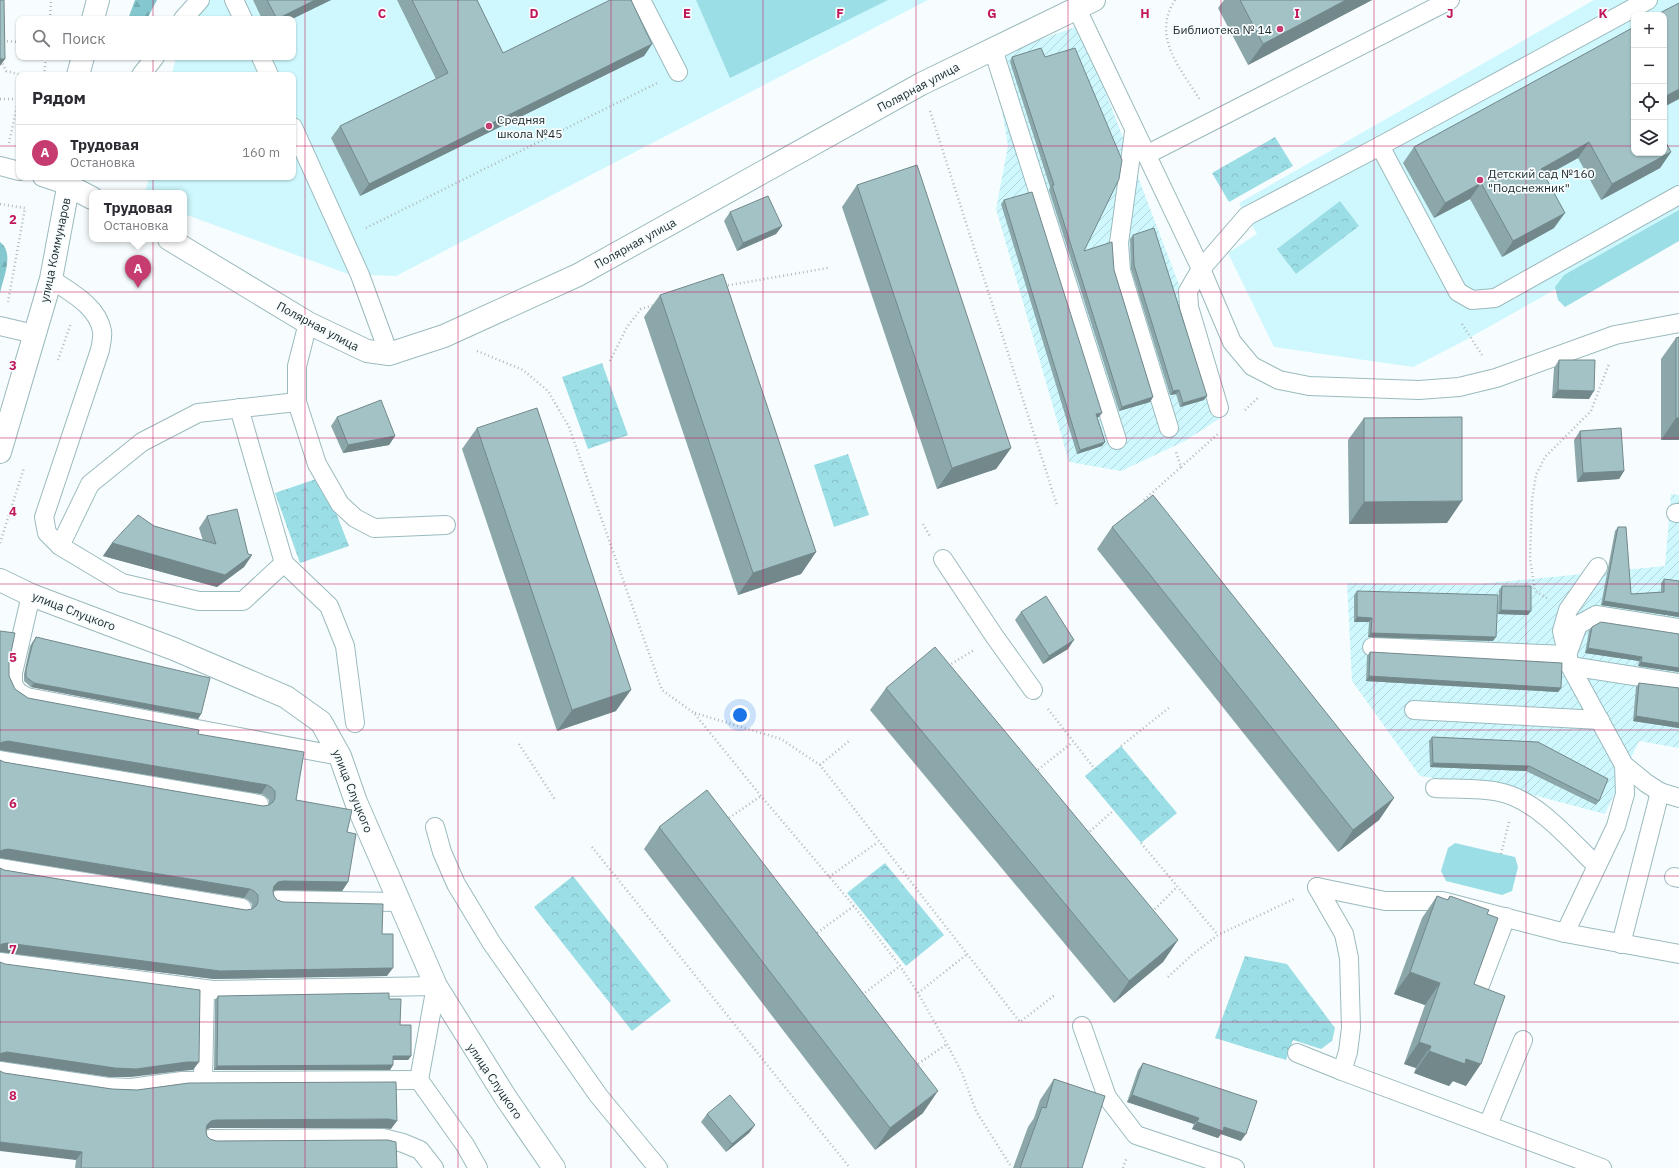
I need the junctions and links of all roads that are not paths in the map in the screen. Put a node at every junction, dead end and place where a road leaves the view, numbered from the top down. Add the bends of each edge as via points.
1 (98, 0) edge
2 (200, 0) edge
3 (234, 0) edge
4 (641, 0) edge
5 (1450, 0) edge
6 (1648, 0) edge
7 (1086, 4) edge
8 (94, 16) edge
9 (186, 16) edge
10 (242, 16) edge
11 (993, 49) junction
12 (82, 60) edge
13 (153, 60) edge
14 (262, 60) edge
15 (79, 72) edge
16 (143, 72) edge
17 (268, 72) edge
18 (678, 72) road end
19 (1134, 132) junction
20 (296, 134) edge
21 (1380, 146) junction
22 (1146, 155) junction
23 (69, 181) edge
24 (1679, 195) edge
25 (89, 196) edge
26 (174, 242) edge
27 (1201, 269) junction
28 (51, 279) junction
29 (308, 323) junction
30 (1679, 323) edge
31 (1, 326) edge
32 (34, 334) junction
33 (389, 354) junction
34 (297, 402) junction
35 (239, 408) junction
36 (1219, 408) dead end
37 (1169, 428) road end
38 (1117, 440) dead end
39 (0, 452) edge
40 (446, 525) dead end
41 (60, 546) junction
42 (943, 559) dead end
43 (284, 563) junction
44 (1598, 567) dead end
45 (0, 580) edge
46 (31, 596) junction
47 (1679, 628) edge
48 (1372, 647) dead end
49 (1568, 660) junction
50 (1679, 683) edge
51 (1034, 690) road end
52 (1414, 710) dead end
53 (1600, 720) junction
54 (355, 723) dead end
55 (340, 756) junction
56 (0, 760) edge
57 (1624, 765) junction
58 (1435, 788) dead end
59 (1660, 792) junction
60 (1679, 798) edge
61 (259, 804) edge
62 (435, 827) dead end
63 (1596, 865) junction
64 (0, 868) edge
65 (278, 900) edge
66 (399, 902) junction
67 (242, 908) edge
68 (1506, 917) junction
69 (1565, 933) junction
70 (1621, 944) junction
71 (1679, 954) edge
72 (0, 962) edge
73 (436, 986) junction
74 (204, 990) junction
75 (1474, 1001) edge
76 (1082, 1026) dead end
77 (1524, 1040) dead end
78 (1297, 1053) dead end
79 (0, 1071) edge
80 (1342, 1071) junction
81 (419, 1080) junction
82 (203, 1081) junction
83 (1488, 1125) junction
84 (210, 1139) edge
85 (434, 1168) edge
86 (478, 1168) edge
87 (554, 1168) edge
88 (658, 1168) edge
89 (1235, 1168) edge
90 (1602, 1168) edge

1 - 8 street
2 - 9 lane
3 - 10 lane
4 - 18 lane
5 - 22 lane
6 - 21 lane
7 - 11 street, Полярная улица
7 - 19 lane
11 - 33 street, Полярная улица via 921,84 578,275 444,336
11 - 38 lane
12 - 15 street
13 - 16 lane
14 - 17 lane
19 - 22 lane
19 - 37 lane via 1119,243 1121,271
20 - 33 lane via 360,275
21 - 24 lane via 1458,292 1472,300 1495,298
21 - 27 lane via 1247,216
22 - 27 lane
23 - 25 street
23 - 28 street, улица Коммунаров
26 - 29 street, Полярная улица
27 - 30 lane via 1232,342 1252,366 1279,380 1309,386 1419,390 1459,387 1496,378 1615,335
27 - 36 lane via 1188,291 1189,307
28 - 32 street, улица Коммунаров
28 - 41 lane via 81,299 98,318 103,333 100,350 44,517 47,533
29 - 33 street, Полярная улица via 366,352
29 - 34 lane via 297,366
31 - 32 lane
32 - 39 street, улица Коммунаров
34 - 35 lane
34 - 40 lane via 317,464 340,504 355,518 374,528
35 - 41 lane via 198,413 142,442 90,484
35 - 43 lane
41 - 43 lane via 122,583 199,601 243,601
42 - 51 lane
43 - 54 lane via 329,606 345,646
44 - 49 lane via 1568,610 1562,631
45 - 46 street, улица Слуцкого
46 - 55 street, улица Слуцкого via 174,649 286,697 321,722
46 - 55 lane via 13,673 13,684 18,692 27,697
47 - 49 lane via 1596,615 1578,625
48 - 49 lane
49 - 50 lane
49 - 53 lane
52 - 53 lane
53 - 57 lane
55 - 66 street, улица Слуцкого via 356,802
56 - 61 lane
57 - 59 lane
57 - 63 lane via 1625,794 1616,826
58 - 63 lane via 1499,792 1514,797 1536,808
59 - 60 lane
59 - 70 lane
62 - 88 lane via 442,852 456,884 491,942 598,1095
63 - 69 lane
64 - 67 lane
65 - 66 lane
66 - 73 street, улица Слуцкого
68 - 69 lane
68 - 75 lane
68 - 80 lane via 1442,901 1386,901 1317,887 1344,934 1349,958 1351,1028
69 - 70 lane
70 - 71 lane
72 - 74 lane
73 - 74 lane
73 - 81 lane
73 - 87 street, улица Слуцкого via 506,1098
74 - 82 lane
76 - 89 lane via 1107,1097 1136,1135
77 - 83 lane
78 - 80 lane
79 - 82 lane via 131,1088 182,1081
80 - 83 lane
81 - 82 lane
81 - 86 lane
83 - 90 lane
84 - 85 lane via 383,1138 420,1150

